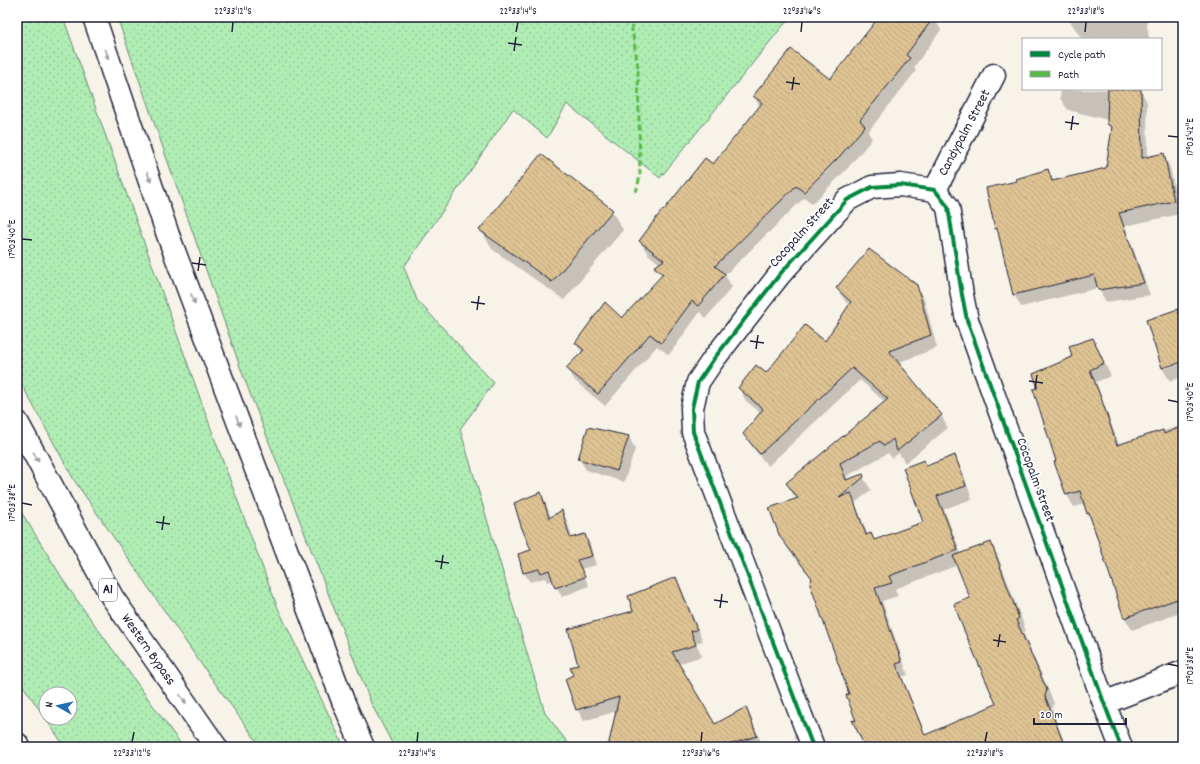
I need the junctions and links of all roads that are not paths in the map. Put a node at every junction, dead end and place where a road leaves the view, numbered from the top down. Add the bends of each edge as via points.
1 (94, 17) edge
2 (994, 75) dead end
3 (935, 190) junction
4 (17, 422) edge
5 (1183, 672) edge
6 (1104, 703) junction
7 (17, 744) edge
8 (19, 747) edge
9 (216, 747) edge
10 (363, 747) edge
11 (813, 747) edge
12 (1121, 747) edge

1 -> 10 main road via 168,235 343,701
2 - 3 main road, Candypalm Street
3 - 6 main road, Cocopalm Street via 948,207 962,295 973,339
3 - 11 main road, Cocopalm Street via 900,185 872,187 848,200 780,274 713,360 698,382 692,408 693,432
4 -> 9 main road, Western Bypass / A1 via 112,597
5 - 6 main road
6 - 12 main road, Cocopalm Street
7 - 8 main road

